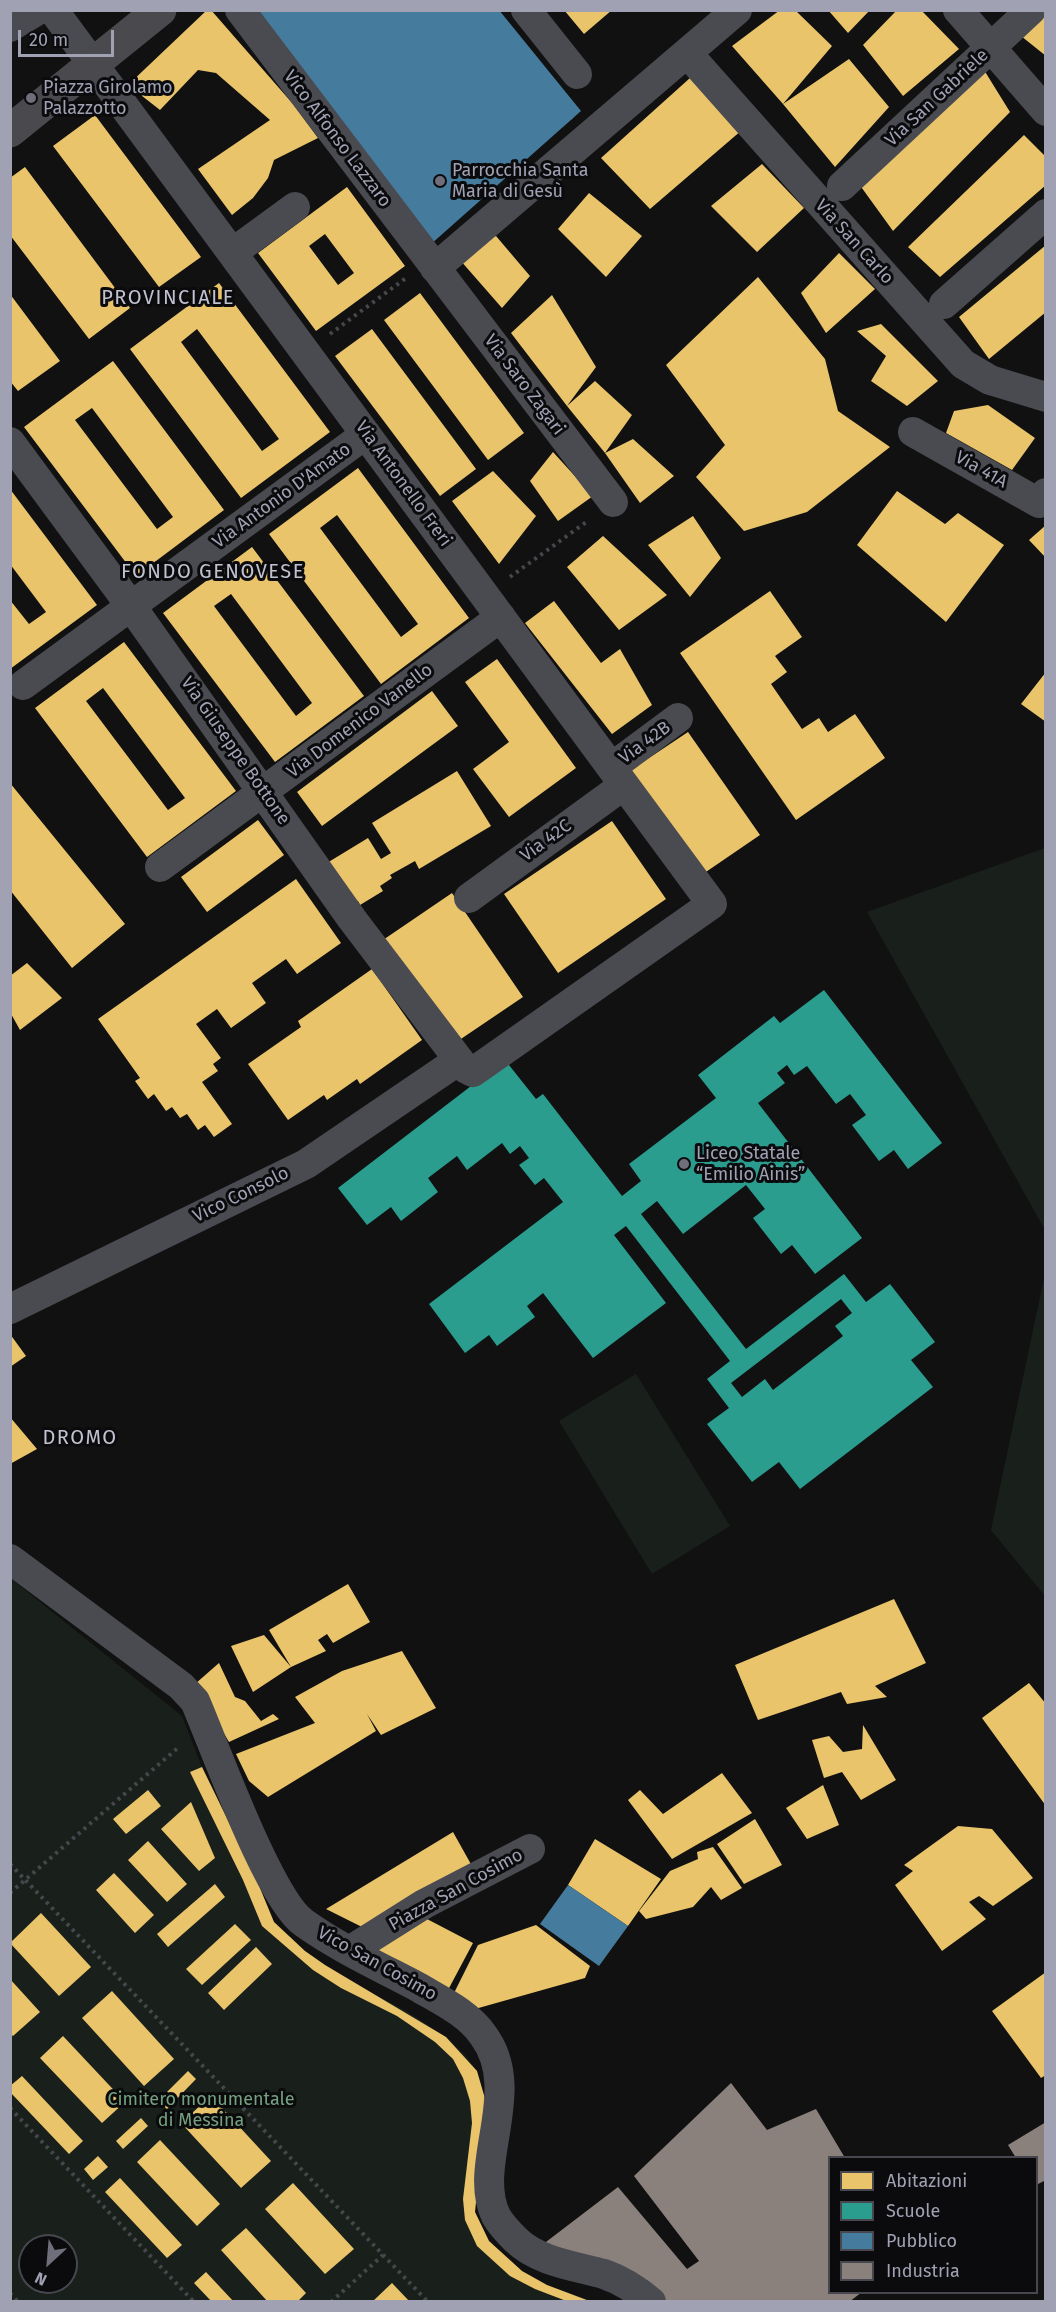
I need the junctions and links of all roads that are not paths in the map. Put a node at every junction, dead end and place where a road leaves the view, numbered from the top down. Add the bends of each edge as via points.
1 (38, 10) edge
2 (53, 10) edge
3 (160, 10) edge
4 (240, 10) edge
5 (526, 10) edge
6 (737, 10) edge
7 (958, 10) edge
8 (1031, 10) edge
9 (10, 27) edge
10 (991, 48) junction
11 (687, 53) junction
12 (94, 65) junction
13 (577, 74) dead end
14 (1046, 111) edge
15 (10, 131) edge
16 (842, 186) dead end
17 (295, 207) dead end
18 (1046, 214) edge
19 (232, 253) junction
20 (421, 272) junction
21 (944, 304) dead end
22 (1046, 397) edge
23 (913, 432) dead end
24 (366, 434) junction
25 (10, 442) edge
26 (1046, 494) edge
27 (613, 502) road end
28 (131, 606) junction
29 (493, 606) junction
30 (23, 686) dead end
31 (678, 718) dead end
32 (618, 776) junction
33 (265, 793) junction
34 (160, 867) dead end
35 (469, 898) dead end
36 (459, 1060) junction
37 (10, 1309) edge
38 (10, 1559) edge
39 (530, 1849) dead end
40 (351, 1950) junction
41 (651, 2301) edge

1 - 9 street
2 - 12 street, Via Antonello Freri
3 - 12 main road
4 - 20 street, Vico Alfonso Lazzaro
5 - 13 street
6 - 11 street
7 - 10 street
8 - 10 street, Via San Gabriele
10 - 14 street
10 - 16 street, Via San Gabriele
11 - 20 street
11 - 22 street, Via San Carlo via 963,364 990,381
12 - 15 main road
12 - 19 street, Via Antonello Freri
17 - 19 street
18 - 21 street
19 - 24 street, Via Antonello Freri
20 - 27 street, Via Saro Zagari
23 - 26 street, Via 41A via 1039,503
24 - 28 street, Via Antonio D'Amato
24 - 29 street, Via Antonello Freri
25 - 28 street, Via Giuseppe Bottone
28 - 30 street, Via Antonio D'Amato
28 - 33 street, Via Giuseppe Bottone
29 - 32 street, Via Antonello Freri
29 - 33 street, Via Domenico Vanello
31 - 32 street, Via 42B
32 - 35 street, Via 42C
32 - 36 street, Via Antonello Freri via 712,904 473,1072
33 - 34 street, Via Domenico Vanello
33 - 36 street, Via Giuseppe Bottone via 352,919
36 - 37 street, Vico Consolo via 306,1164
38 - 40 street, Vico San Cosimo via 181,1686 195,1701 288,1908 304,1923
39 - 40 street, Piazza San Cosimo via 424,1904
40 - 41 street, Vico San Cosimo via 445,2002 483,2034 495,2055 500,2108 490,2178 496,2215 505,2228 534,2252 606,2275

